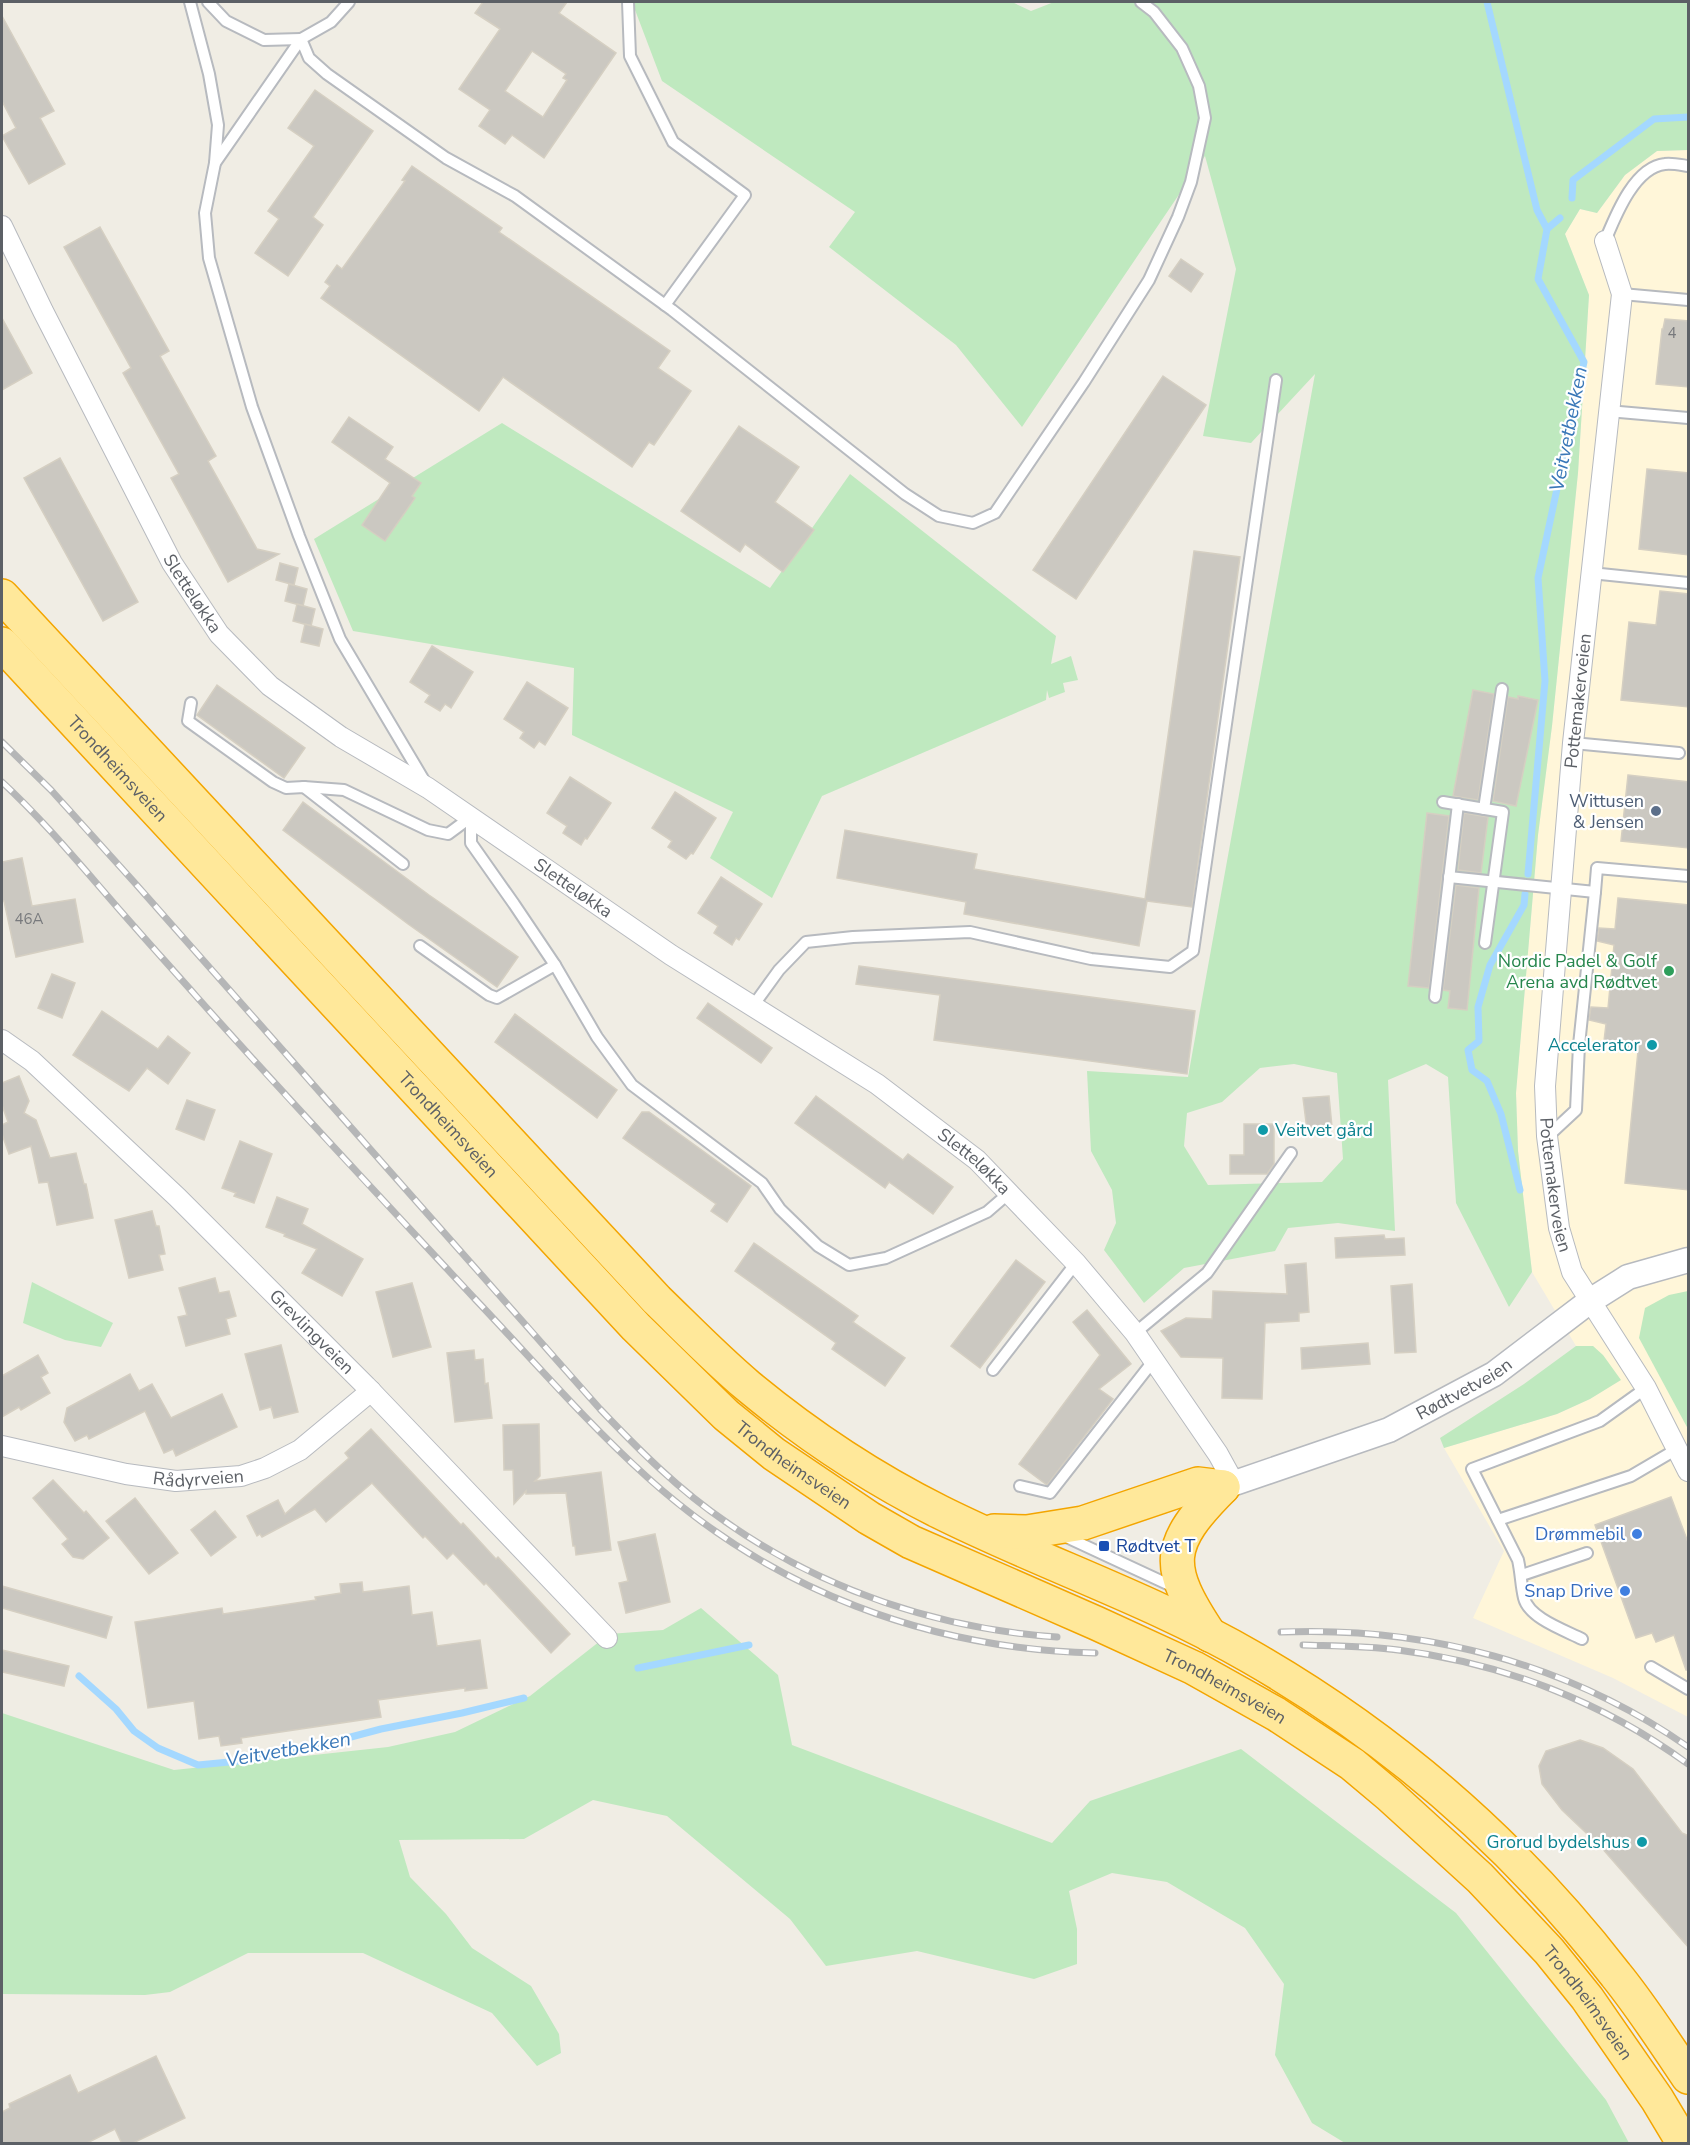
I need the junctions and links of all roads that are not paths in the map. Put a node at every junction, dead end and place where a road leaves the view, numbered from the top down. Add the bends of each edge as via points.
1 (190, 2) edge
2 (208, 2) edge
3 (349, 2) edge
4 (628, 2) edge
5 (1141, 2) edge
6 (301, 39) junction
7 (215, 163) junction
8 (1689, 166) edge
9 (2, 226) edge
10 (1605, 241) joint
11 (1622, 294) junction
12 (1689, 300) edge
13 (665, 305) junction
14 (1276, 380) dead end
15 (1608, 411) junction
16 (1689, 418) edge
17 (1591, 573) junction
18 (1689, 583) edge
19 (2, 596) edge
20 (2, 644) edge
21 (1502, 689) dead end
22 (191, 703) dead end
23 (1573, 743) junction
24 (1678, 753) dead end
25 (304, 787) junction
26 (429, 788) junction
27 (1443, 802) dead end
28 (1458, 804) junction
29 (1484, 809) junction
30 (471, 817) junction
31 (403, 864) dead end
32 (1449, 876) junction
33 (1689, 876) edge
34 (1493, 881) junction
35 (1561, 888) junction
36 (1595, 892) junction
37 (1485, 943) dead end
38 (420, 946) dead end
39 (555, 965) junction
40 (1435, 996) dead end
41 (753, 1006) junction
42 (2, 1040) edge
43 (1547, 1136) junction
44 (1291, 1153) dead end
45 (1008, 1193) junction
46 (1689, 1260) edge
47 (1077, 1263) junction
48 (1590, 1301) junction
49 (1135, 1333) junction
50 (1154, 1360) junction
51 (993, 1370) dead end
52 (1646, 1388) junction
53 (371, 1391) junction
54 (2, 1446) edge
55 (1677, 1449) junction
56 (1689, 1471) edge
57 (1228, 1485) junction
58 (1020, 1486) dead end
59 (1498, 1520) junction
60 (1050, 1529) junction
61 (977, 1530) junction
62 (1587, 1553) dead end
63 (1522, 1575) junction
64 (1184, 1592) junction
65 (1210, 1635) junction
66 (607, 1638) dead end
67 (1582, 1638) dead end
68 (1651, 1667) dead end
69 (1689, 1689) edge
70 (1689, 2077) edge
71 (1684, 2144) edge

1 - 7 lane via 218,124
2 - 6 lane via 226,21 264,40
3 - 6 lane via 330,22
4 - 13 lane via 630,56 673,142 745,195
5 - 13 lane via 1154,12 1182,48 1199,86 1205,118 1191,182 1149,279 995,513 973,523 939,516 905,494
6 - 7 lane
6 - 13 lane via 309,58 327,74 446,158 515,196
7 - 26 lane via 205,213 209,258 252,407 340,639
8 - 10 lane via 1663,164 1645,172 1618,210
9 - 26 street, Sletteløkka via 172,562 219,634 270,686 341,737
10 - 11 street, Pottemakerveien
11 - 12 lane
11 - 15 street, Pottemakerveien
14 - 41 lane via 1193,951 1170,967 1091,958 970,932 853,936 806,942
15 - 16 lane
15 - 17 street, Pottemakerveien
17 - 18 lane
17 - 23 street, Pottemakerveien
19 - 61 highway, Trondheimsveien via 594,1233 703,1345 746,1385 836,1451 894,1488
20 - 71 highway, Trondheimsveien via 636,1327 726,1415 812,1481 911,1542 1203,1673 1276,1714 1352,1764 1471,1870 1549,1951 1587,1998
21 - 29 lane
22 - 25 lane via 188,721 273,782 286,788
23 - 24 lane
23 - 35 street, Pottemakerveien
25 - 30 lane via 344,790 428,830 448,834
25 - 31 lane
26 - 30 street, Sletteløkka
27 - 28 lane
28 - 29 lane
28 - 32 lane
29 - 34 lane via 1503,812
30 - 39 lane via 471,843
30 - 41 street, Sletteløkka via 671,955
32 - 34 lane
32 - 40 lane
33 - 36 lane via 1597,868
34 - 35 lane
34 - 37 lane
35 - 36 lane
35 - 43 street, Pottemakerveien via 1545,1086
36 - 43 lane via 1576,1110
38 - 39 lane via 497,998
39 - 45 lane via 597,1037 632,1085 762,1183 780,1209 818,1246 849,1265 885,1258 987,1212
41 - 45 street, Sletteløkka via 877,1084 977,1160
42 - 53 street, Grevlingveien via 32,1061 142,1163
43 - 48 street, Pottemakerveien via 1558,1228 1572,1272
44 - 49 lane via 1207,1273
45 - 47 street, Sletteløkka
46 - 48 street, Rødtvetveien via 1628,1277
47 - 49 street, Sletteløkka
47 - 51 lane
48 - 52 street, Pottemakerveien
48 - 57 street, Rødtvetveien via 1494,1374 1389,1430
49 - 50 street, Sletteløkka
50 - 57 street, Sletteløkka via 1218,1454
50 - 58 lane via 1050,1493
52 - 55 street, Pottemakerveien
52 - 59 lane via 1600,1421 1472,1469
53 - 54 street, Rådyrveien via 300,1450 241,1476 176,1481
53 - 66 street, Grevlingveien
55 - 56 street, Pottemakerveien
55 - 59 lane via 1631,1476
57 - 60 highway via 1198,1484 1083,1523
57 - 64 highway via 1192,1520 1180,1541 1176,1560
59 - 63 lane
60 - 61 highway
60 - 64 lane
61 - 65 highway, Trondheimsveien
62 - 63 lane
63 - 67 lane via 1524,1600 1531,1613
64 - 65 highway
65 - 70 highway, Trondheimsveien via 1345,1716 1408,1764 1498,1843 1617,1976
68 - 69 lane

